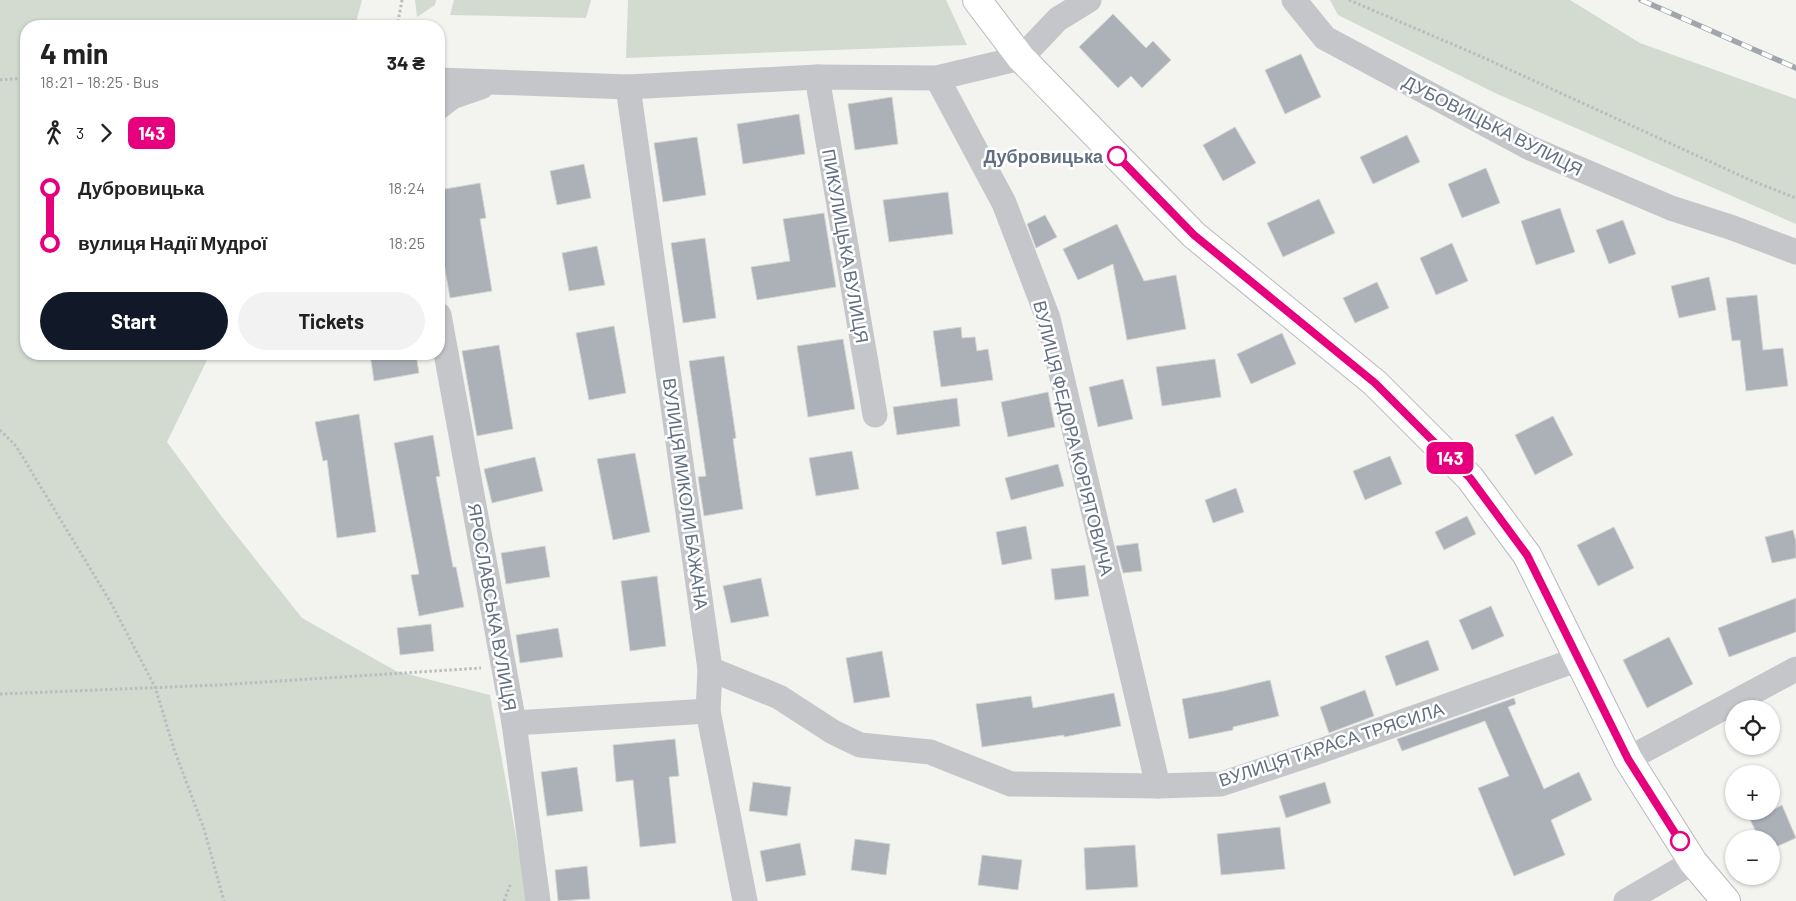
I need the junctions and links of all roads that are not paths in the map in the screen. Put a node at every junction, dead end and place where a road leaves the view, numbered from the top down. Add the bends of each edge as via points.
1 (977, 0) edge
2 (1090, 0) edge
3 (1294, 0) edge
4 (1020, 58) junction
5 (817, 77) junction
6 (936, 78) junction
7 (445, 80) edge
8 (493, 83) junction
9 (628, 87) junction
10 (445, 103) edge
11 (1796, 252) edge
12 (445, 348) edge
13 (875, 415) dead end
14 (1579, 659) junction
15 (710, 669) junction
16 (1796, 669) edge
17 (708, 711) junction
18 (514, 723) junction
19 (1628, 759) junction
20 (1158, 786) junction
21 (1693, 862) junction
22 (538, 901) edge
23 (745, 901) edge
24 (1626, 901) edge
25 (1726, 901) edge

1 - 4 main road
2 - 4 street via 1058,19
3 - 11 street, ДУБОВИЦЬКА ВУЛИЦЯ via 1325,38 1530,148 1671,208
4 - 6 street
4 - 14 main road via 1194,235 1375,383 1470,478 1527,555
5 - 6 street
5 - 9 street
5 - 13 street, ПИКУЛИЦЬКА ВУЛИЦЯ
6 - 20 street, ВУЛИЦЯ ФЕДОРА КОРІЯТОВИЧА via 1004,203 1048,318
7 - 8 street
8 - 9 street
8 - 10 street
9 - 15 street, ВУЛИЦЯ МИКОЛИ БАЖАНА
12 - 18 street, ЯРОСЛАВСЬКА ВУЛИЦЯ
14 - 19 main road
14 - 20 street, ВУЛИЦЯ ТАРАСА ТРЯСИЛА via 1221,784
15 - 17 street, ВУЛИЦЯ МИКОЛИ БАЖАНА
15 - 20 street, ВУЛИЦЯ ТАРАСА ТРЯСИЛА via 779,697 833,732 860,744 930,752 1011,784
16 - 19 street
17 - 18 street
17 - 23 street, ВУЛИЦЯ МИКОЛИ БАЖАНА
18 - 22 street, ЯРОСЛАВСЬКА ВУЛИЦЯ
19 - 21 main road
21 - 24 street
21 - 25 main road

